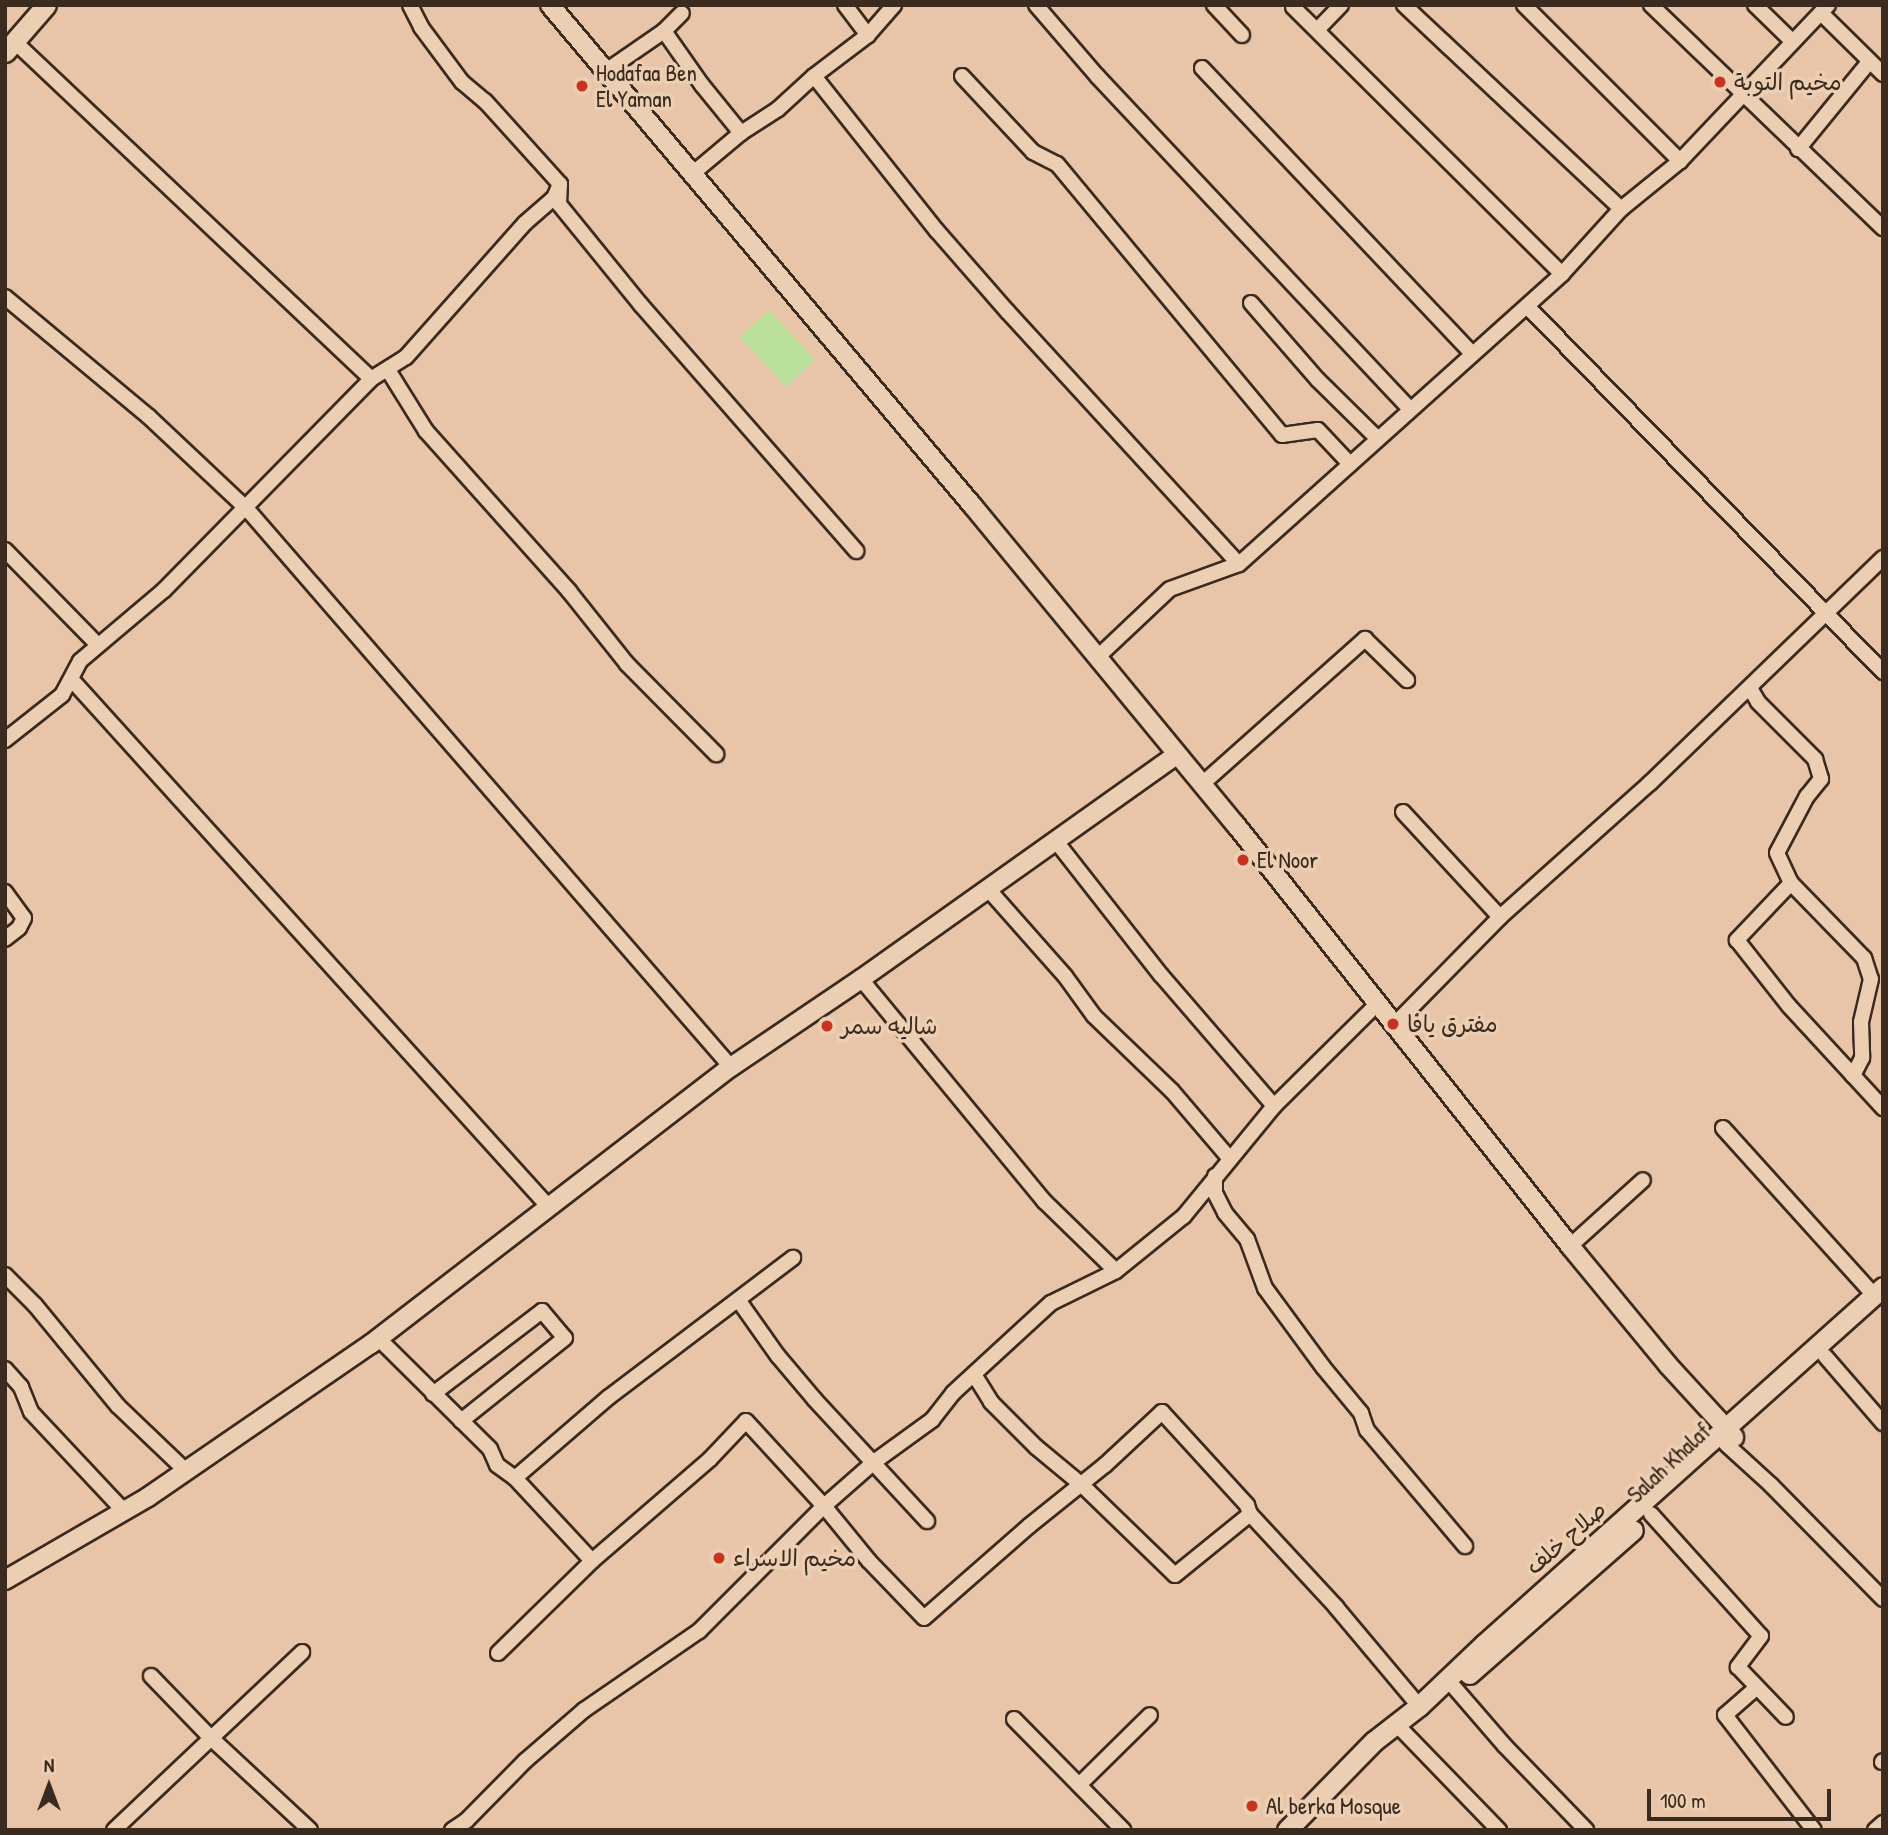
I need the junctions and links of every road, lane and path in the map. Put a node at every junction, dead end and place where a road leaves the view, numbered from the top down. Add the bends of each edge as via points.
1 (46, 5) edge
2 (410, 5) edge
3 (550, 5) edge
4 (845, 5) edge
5 (894, 5) edge
6 (1036, 5) edge
7 (1214, 5) edge
8 (1341, 5) edge
9 (1404, 5) edge
10 (1524, 5) edge
11 (1651, 5) edge
12 (1755, 5) edge
13 (1293, 7) dead end
14 (1825, 9) edge
15 (682, 13) dead end
16 (1318, 29) junction
17 (664, 31) junction
18 (868, 35) junction
19 (1242, 35) dead end
20 (1793, 42) junction
21 (10, 47) edge
22 (1869, 62) junction
23 (1202, 68) dead end
24 (606, 71) junction
25 (1883, 74) edge
26 (814, 76) junction
27 (962, 76) dead end
28 (1745, 95) junction
29 (741, 133) junction
30 (1798, 149) junction
31 (1680, 161) junction
32 (692, 174) junction
33 (560, 184) junction
34 (1621, 209) junction
35 (1883, 228) edge
36 (1562, 274) junction
37 (5, 297) edge
38 (1251, 303) dead end
39 (1527, 306) junction
40 (1472, 354) junction
41 (388, 370) junction
42 (371, 379) junction
43 (1409, 408) junction
44 (1377, 438) junction
45 (1350, 464) junction
46 (247, 509) junction
47 (5, 550) edge
48 (856, 551) dead end
49 (1883, 558) edge
50 (1239, 564) junction
51 (1826, 612) junction
52 (98, 645) junction
53 (1102, 653) dead end
54 (1883, 672) edge
55 (72, 680) junction
56 (1407, 680) dead end
57 (1750, 688) junction
58 (5, 740) edge
59 (716, 754) dead end
60 (1176, 755) junction
61 (1201, 785) junction
62 (1402, 812) dead end
63 (1055, 840) junction
64 (1791, 883) junction
65 (988, 889) junction
66 (5, 892) edge
67 (1500, 917) junction
68 (5, 939) edge
69 (861, 979) junction
70 (1378, 1003) junction
71 (1395, 1024) junction
72 (731, 1067) junction
73 (1853, 1076) junction
74 (1274, 1106) junction
75 (1883, 1108) edge
76 (1723, 1128) dead end
77 (1230, 1159) junction
78 (1215, 1176) junction
79 (1643, 1180) dead end
80 (548, 1206) junction
81 (1570, 1246) junction
82 (793, 1258) dead end
83 (1116, 1272) junction
84 (5, 1275) edge
85 (1880, 1295) edge
86 (739, 1301) junction
87 (379, 1339) junction
88 (1825, 1356) junction
89 (5, 1369) edge
90 (975, 1376) junction
91 (433, 1394) junction
92 (461, 1421) junction
93 (1883, 1423) edge
94 (1729, 1436) junction
95 (874, 1462) junction
96 (185, 1470) junction
97 (515, 1478) junction
98 (1082, 1485) junction
99 (824, 1506) junction
100 (123, 1510) junction
101 (1250, 1514) junction
102 (1651, 1514) junction
103 (927, 1521) dead end
104 (1465, 1546) dead end
105 (592, 1561) junction
106 (5, 1580) edge
107 (1883, 1599) edge
108 (302, 1652) dead end
109 (498, 1653) dead end
110 (151, 1676) dead end
111 (1454, 1687) junction
112 (1756, 1688) junction
113 (1419, 1706) junction
114 (1150, 1715) dead end
115 (1786, 1717) dead end
116 (1014, 1719) dead end
117 (1401, 1729) junction
118 (211, 1738) junction
119 (1080, 1784) junction
120 (1883, 1823) edge
121 (114, 1830) edge
122 (310, 1830) edge
123 (452, 1830) edge
124 (1123, 1830) edge
125 (1287, 1830) edge
126 (1303, 1830) edge
127 (1499, 1830) edge
128 (1586, 1830) edge
129 (1814, 1830) edge
130 (1875, 1830) edge

1 - 21 main road
2 - 33 street via 461,82 485,101
3 - 24 street
4 - 18 street
5 - 18 street
6 - 43 street
7 - 19 street
8 - 16 street
9 - 34 street
10 - 31 street
11 - 28 street
12 - 20 street
13 - 16 street
14 - 20 street
14 - 22 street
15 - 17 street
16 - 36 street
17 - 24 street
17 - 29 street
18 - 26 street
20 - 28 street
21 - 42 street
22 - 25 street
22 - 30 street
23 - 40 street
24 - 32 street
26 - 29 street via 778,110
26 - 50 street via 998,301
27 - 45 street via 1033,152 1057,164 1282,435 1318,430
28 - 30 street
28 - 31 street
29 - 32 street
30 - 35 street
31 - 34 street
32 - 60 street
33 - 41 street via 554,198 525,223 406,357
33 - 48 street via 559,204
34 - 36 street
36 - 39 street
37 - 46 street via 149,417
38 - 44 street via 1318,380
39 - 40 street
39 - 51 street
40 - 43 street
41 - 42 street
41 - 59 street via 426,431 569,591 627,664
42 - 46 street
43 - 44 street
44 - 45 street
45 - 50 street
46 - 52 street via 164,590
46 - 72 street
47 - 52 street
49 - 51 street
50 - 53 street via 1170,589
51 - 54 street
51 - 57 street
52 - 55 street via 80,660
55 - 58 street via 62,695
55 - 80 street
56 - 61 street via 1365,639
57 - 64 street via 1758,702 1815,759 1821,779 1777,852
57 - 67 street
60 - 61 street
60 - 63 street
61 - 70 street
62 - 67 street
63 - 65 street
63 - 74 street via 1161,975
64 - 73 street via 1864,958 1871,979 1861,1022 1862,1058
64 - 73 street via 1737,940
65 - 69 street
65 - 77 street via 1094,1016 1172,1091
66 - 68 street via 23,918
67 - 71 street
69 - 72 street
69 - 83 street via 1044,1201
70 - 71 street
70 - 74 street
71 - 81 street
72 - 80 street
73 - 75 street
74 - 77 street
76 - 85 street
77 - 78 street
78 - 83 street via 1184,1216
78 - 104 street via 1214,1193 1247,1239 1265,1288 1361,1413 1367,1430
79 - 81 street
80 - 87 street
81 - 94 street
82 - 86 street
83 - 90 street via 1051,1303
84 - 96 street via 118,1406
85 - 88 main road, Salah Khalaf
85 - 94 main road, صلاح خلف
86 - 95 street via 778,1356
86 - 97 street via 609,1397
87 - 91 street
87 - 96 street
88 - 93 street
88 - 94 main road, Salah Khalaf
89 - 100 street via 21,1387 31,1412
90 - 95 street via 953,1393 932,1420
90 - 98 street via 991,1402
91 - 92 street
91 - 92 street via 542,1311 565,1338
92 - 97 street via 490,1449 497,1465
94 - 102 main road, Salah Khalaf
94 - 107 street
94 - 113 main road, صلاح خلف via 1484,1644
95 - 99 street
95 - 103 street
96 - 100 street
97 - 105 street
98 - 99 street via 924,1618
98 - 101 street via 1175,1575
98 - 101 street via 1162,1412 1247,1505
99 - 105 street via 746,1421 671,1496
99 - 123 street via 699,1631 584,1710
100 - 106 street
101 - 113 street
102 - 111 main road, Salah Khalaf
102 - 112 street via 1761,1636 1738,1667
105 - 109 street
108 - 118 street
110 - 118 street
111 - 117 main road, Salah Khalaf
111 - 128 street
112 - 115 street
112 - 129 street via 1725,1714
113 - 125 main road, صلاح خلف via 1374,1741
114 - 119 street
116 - 119 street
117 - 126 main road, Salah Khalaf
117 - 127 street
118 - 121 street
118 - 122 street
119 - 124 street
120 - 130 street

